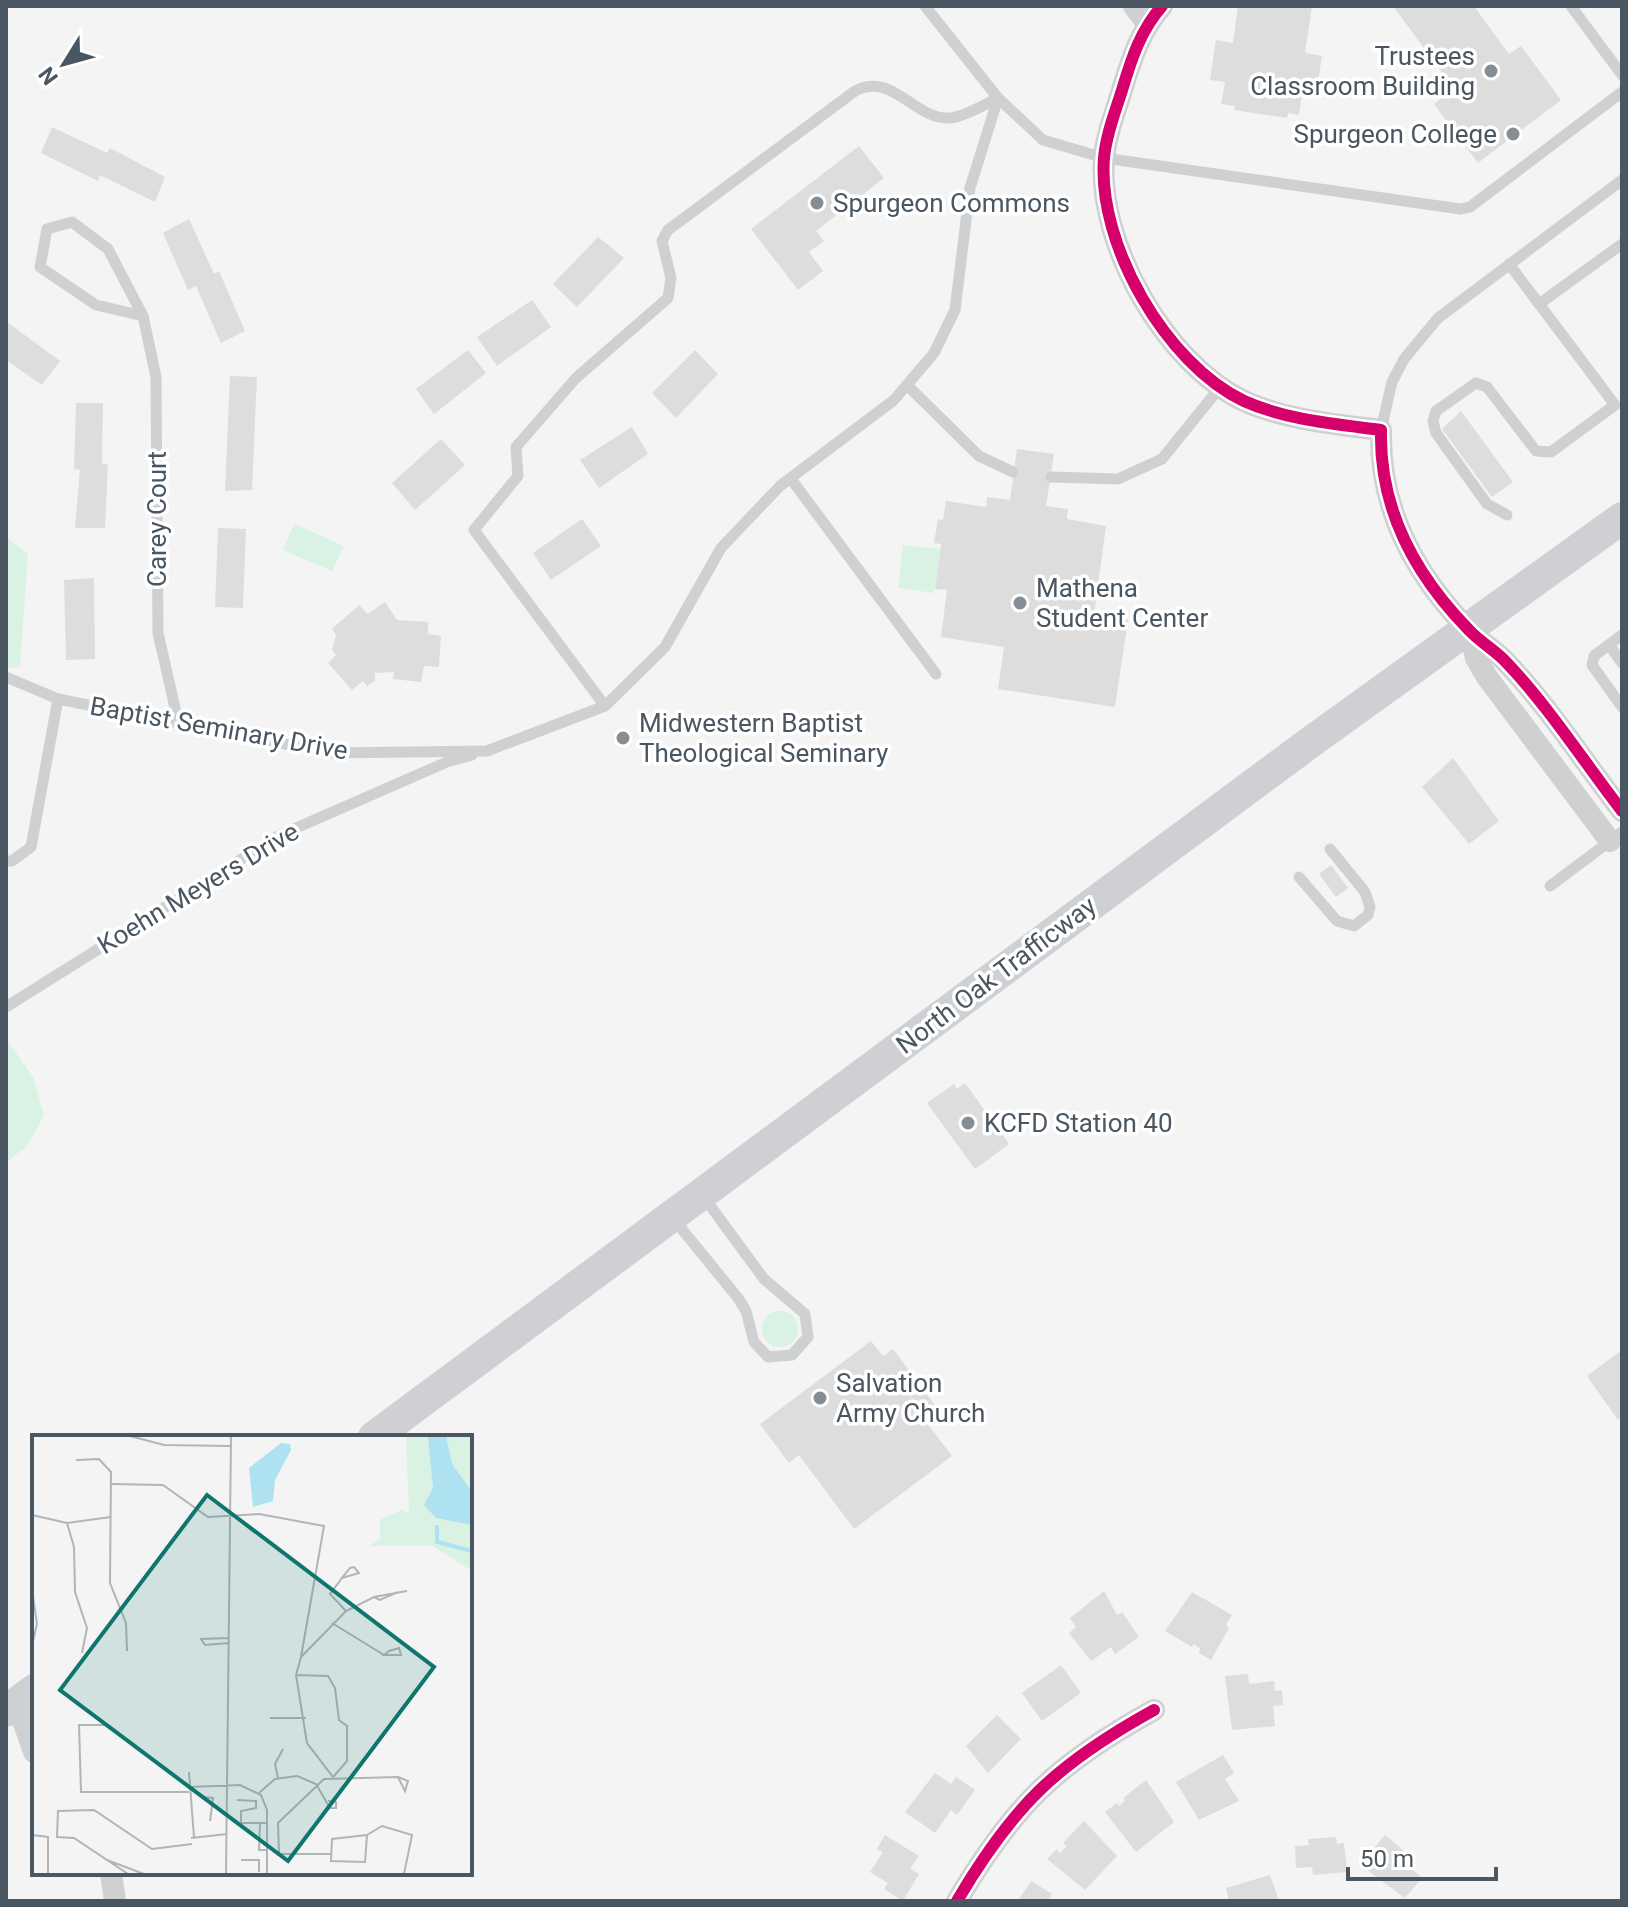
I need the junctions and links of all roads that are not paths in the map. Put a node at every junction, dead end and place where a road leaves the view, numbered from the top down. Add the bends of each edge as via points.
1 (925, 6) edge
2 (1162, 6) edge
3 (1571, 6) edge
4 (1140, 15) edge
5 (1622, 75) edge
6 (1622, 92) edge
7 (998, 98) junction
8 (1104, 158) junction
9 (1622, 180) edge
10 (1622, 244) edge
11 (1509, 264) junction
12 (1539, 304) junction
13 (143, 316) junction
14 (908, 386) junction
15 (1221, 386) junction
16 (1381, 430) junction
17 (1013, 472) dead end
18 (1051, 477) dead end
19 (791, 479) junction
20 (1507, 515) dead end
21 (1622, 518) edge
22 (1469, 630) junction
23 (1622, 635) edge
24 (1609, 645) junction
25 (1622, 663) edge
26 (936, 674) dead end
27 (6, 677) edge
28 (58, 699) junction
29 (605, 706) junction
30 (1622, 707) edge
31 (178, 721) junction
32 (487, 751) junction
33 (1622, 811) edge
34 (1616, 837) edge
35 (1330, 849) dead end
36 (6, 861) edge
37 (1299, 877) dead end
38 (1550, 886) dead end
39 (6, 1007) edge
40 (701, 1194) junction
41 (672, 1216) junction
42 (377, 1435) edge
43 (19, 1701) edge
44 (1154, 1710) dead end
45 (32, 1745) edge
46 (111, 1875) edge
47 (115, 1901) edge
48 (957, 1901) edge

1 - 7 lane
2 - 4 street
3 - 5 lane
4 - 8 street
6 - 8 lane via 1465,209
7 - 8 lane via 1043,140
7 - 14 lane, Baptist Seminary Drive via 970,188 955,310 934,353
7 - 29 lane via 962,115 941,117 886,88 855,91 668,230 662,241 671,278 668,298 581,372 516,447 518,476 474,530
8 - 15 street via 1113,224 1139,293 1167,335
9 - 11 lane
10 - 12 lane
11 - 12 lane
11 - 16 lane via 1420,337 1392,382
12 - 20 lane via 1615,405 1551,452 1536,451 1487,387 1476,383 1436,411 1436,433 1487,504
13 - 13 lane, Carey Court via 108,249 72,222 47,229 40,267 96,305
13 - 31 lane, Carey Court via 156,377 158,633
14 - 17 lane via 979,456
14 - 19 lane, Baptist Seminary Drive
15 - 16 street via 1243,400 1297,418
15 - 18 lane via 1162,459 1118,479
16 - 22 street via 1384,487 1394,522 1413,560
19 - 26 lane
19 - 29 lane, Baptist Seminary Drive via 721,548 665,647
21 - 22 main road, North Oak Trafficway
22 - 33 street via 1506,662
22 - 34 street via 1487,677
22 - 40 main road, North Oak Trafficway
23 - 24 lane
24 - 25 lane
24 - 30 lane via 1594,656 1592,665
27 - 28 lane, Baptist Seminary Drive
28 - 31 lane, Baptist Seminary Drive
28 - 36 lane via 31,847
29 - 32 lane, Baptist Seminary Drive
31 - 32 lane, Baptist Seminary Drive via 330,753
32 - 39 lane, Koehn Meyers Drive via 447,762 280,835
34 - 38 lane
35 - 37 lane via 1365,892 1370,907 1364,920 1354,926 1337,921
40 - 41 main road, North Oak Trafficway
40 - 41 lane via 764,1279 805,1314 808,1337 792,1355 768,1357 759,1350 738,1298
41 - 42 main road, North Oak Trafficway
43 - 45 street
44 - 48 street via 1067,1764 1032,1797 992,1843
46 - 47 street

